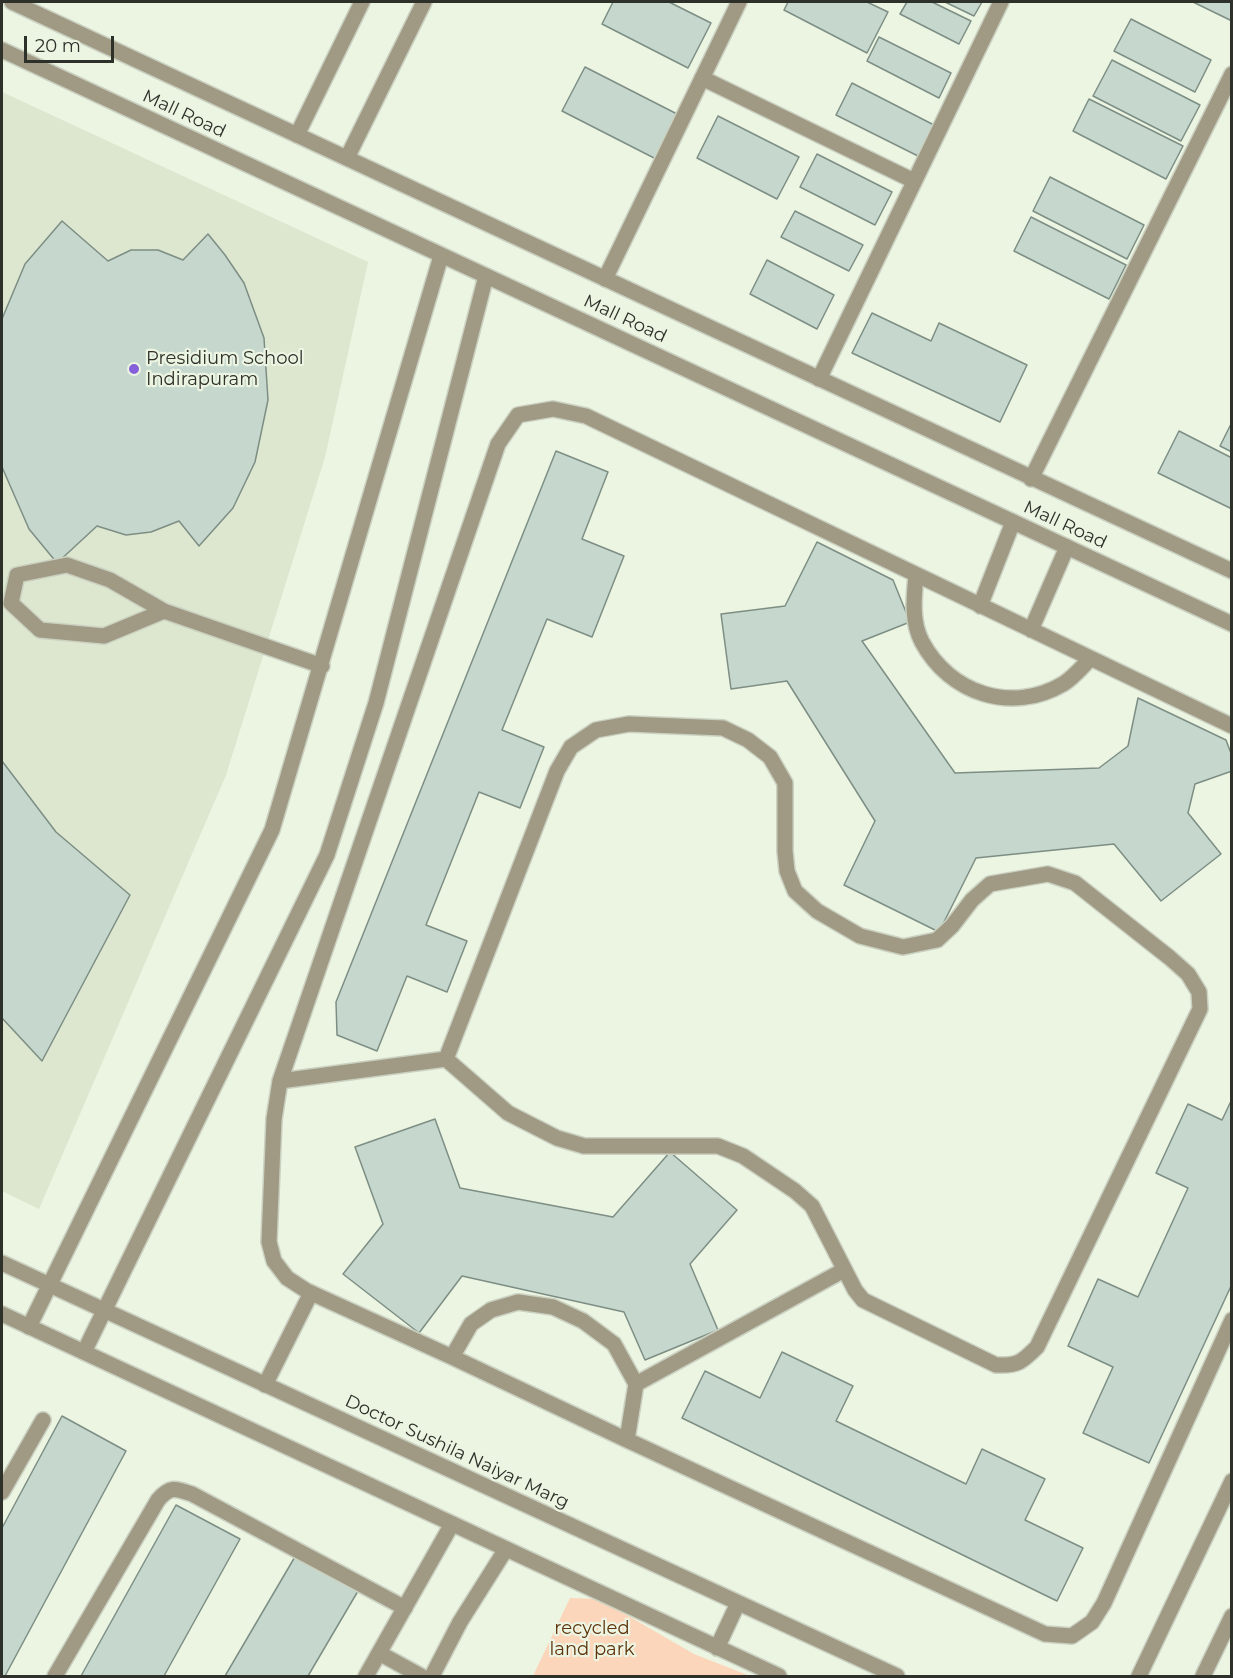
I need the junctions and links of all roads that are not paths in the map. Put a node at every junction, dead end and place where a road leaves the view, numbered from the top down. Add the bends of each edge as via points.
1 (12, 2) edge
2 (362, 2) edge
3 (424, 2) edge
4 (739, 2) edge
5 (1001, 2) edge
6 (2, 50) edge
7 (1232, 74) edge
8 (702, 78) junction
9 (297, 135) junction
10 (347, 158) junction
11 (914, 181) junction
12 (441, 256) junction
13 (486, 276) junction
14 (605, 279) junction
15 (819, 379) junction
16 (1031, 478) junction
17 (1013, 522) junction
18 (1066, 547) junction
19 (1232, 572) edge
20 (916, 575) junction
21 (980, 606) junction
22 (164, 611) junction
23 (1232, 624) edge
24 (1031, 630) junction
25 (1090, 659) junction
26 (322, 666) junction
27 (1232, 726) edge
28 (446, 1059) junction
29 (280, 1081) junction
30 (2, 1263) edge
31 (844, 1270) junction
32 (49, 1285) junction
33 (311, 1293) junction
34 (104, 1311) junction
35 (2, 1314) edge
36 (1232, 1320) edge
37 (29, 1327) junction
38 (84, 1352) junction
39 (452, 1357) junction
40 (636, 1384) junction
41 (265, 1385) junction
42 (43, 1420) dead end
43 (627, 1440) junction
44 (1232, 1481) edge
45 (2, 1492) edge
46 (452, 1524) junction
47 (506, 1549) junction
48 (738, 1603) junction
49 (405, 1608) junction
50 (1232, 1616) edge
51 (717, 1648) junction
52 (380, 1653) junction
53 (55, 1677) edge
54 (366, 1677) edge
55 (421, 1677) edge
56 (432, 1677) edge
57 (779, 1677) edge
58 (897, 1677) edge
59 (1139, 1677) edge
60 (1203, 1677) edge

1 - 9 street, Mall Road
2 - 9 street
3 - 10 street
4 - 8 street
5 - 11 street
6 - 12 street, Mall Road
7 - 16 street
8 - 11 street
8 - 14 street
9 - 10 street, Mall Road
10 - 14 street, Mall Road
11 - 15 street
12 - 13 street, Mall Road
12 - 26 street
13 - 17 street, Mall Road
13 - 34 street via 376,703 327,855
14 - 15 street, Mall Road
15 - 16 street, Mall Road
16 - 19 street, Mall Road
17 - 18 street, Mall Road
17 - 21 street
18 - 23 street, Mall Road
18 - 24 street
20 - 21 street
20 - 25 street via 913,609 921,641 940,669 967,689 1000,698 1034,696 1065,684
20 - 29 street via 586,416 553,409 518,416 498,444
21 - 24 street
22 - 22 street via 110,580 67,565 17,575 11,603 40,630 104,636
22 - 26 street
24 - 25 street
25 - 27 street
26 - 32 street via 272,830
28 - 29 street
28 - 31 street via 508,1113 557,1138 584,1146 718,1146 743,1156 812,1206
28 - 31 street via 557,771 571,747 596,730 630,724 723,728 770,757 785,783 785,851 795,891 817,911 860,936 903,947 937,940 990,884 1048,874 1074,884 1188,974 1199,992 1200,1009 1037,1347 1026,1359 1012,1366 996,1365 874,1306 863,1300
29 - 33 street via 274,1119 268,1242 274,1261 287,1278
30 - 32 street, Doctor Sushila Naiyar Marg
31 - 40 street
32 - 34 street, Doctor Sushila Naiyar Marg
32 - 37 street
33 - 39 street
33 - 41 street
34 - 38 street
34 - 41 street, Doctor Sushila Naiyar Marg
35 - 37 street
36 - 43 street via 1104,1603 1092,1622 1072,1636 1045,1634
37 - 38 street
38 - 46 street
39 - 40 street via 471,1324 492,1310 518,1302 553,1307 583,1321 614,1344
39 - 43 street
40 - 43 street
41 - 48 street, Doctor Sushila Naiyar Marg
42 - 45 street
44 - 59 street
46 - 47 street
46 - 49 street
47 - 51 street
47 - 56 street via 460,1622
48 - 51 street
48 - 58 street, Doctor Sushila Naiyar Marg
49 - 52 street
49 - 53 street via 177,1488 165,1491 158,1500
50 - 60 street
51 - 57 street
52 - 54 street
52 - 55 street

